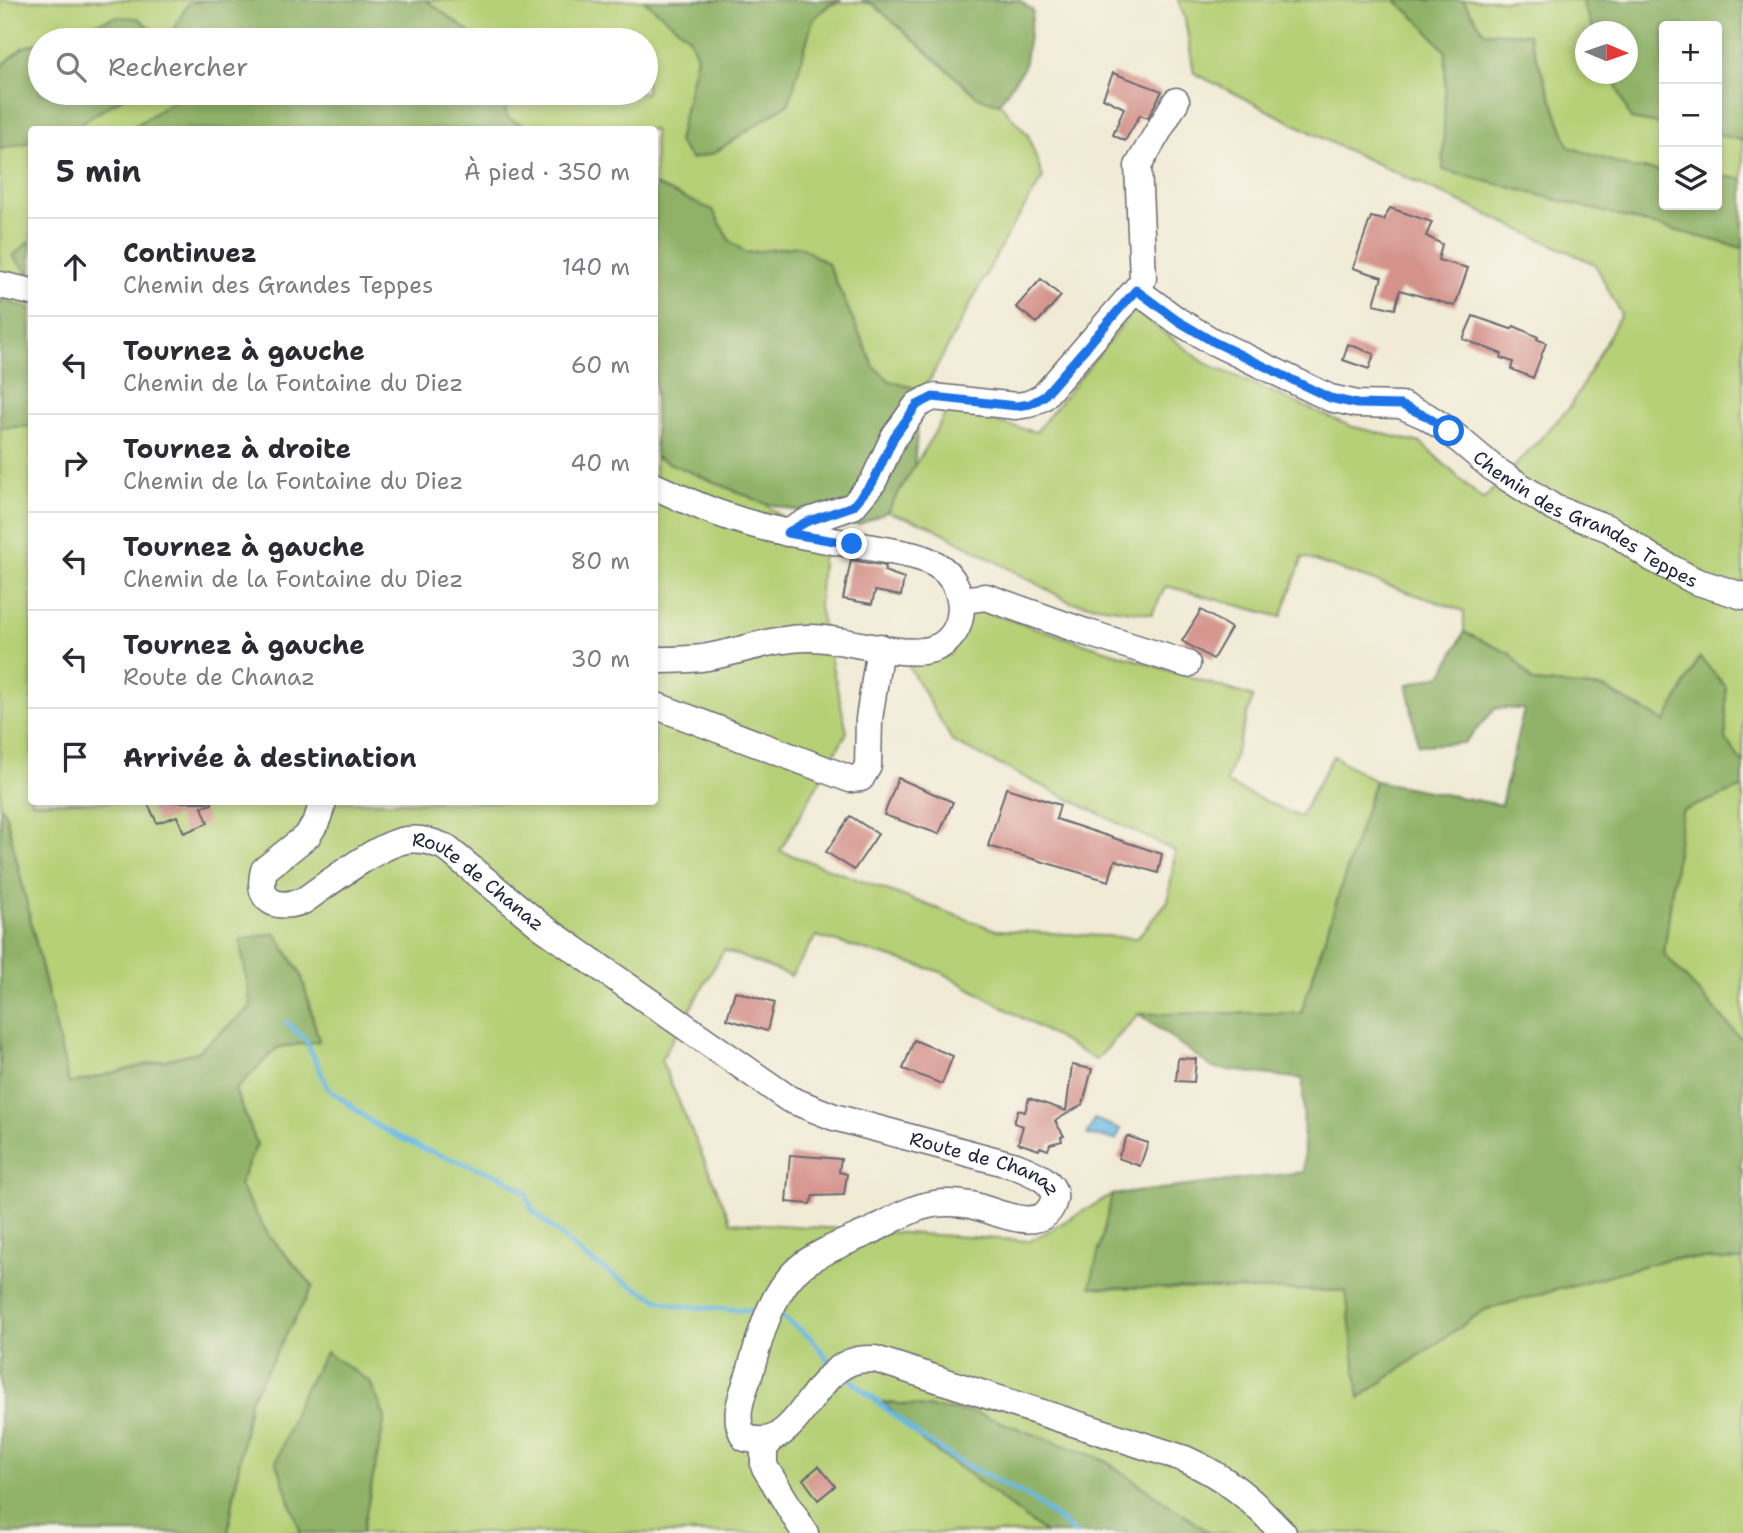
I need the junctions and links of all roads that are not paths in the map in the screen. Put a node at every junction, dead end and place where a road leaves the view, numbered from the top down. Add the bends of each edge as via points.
1 (1176, 101) dead end
2 (0, 285) edge
3 (1136, 290) junction
4 (28, 291) edge
5 (658, 488) edge
6 (787, 533) junction
7 (1743, 596) edge
8 (962, 600) junction
9 (880, 647) junction
10 (658, 660) edge
11 (1187, 664) dead end
12 (658, 707) edge
13 (322, 805) edge
14 (772, 1439) junction
15 (804, 1533) edge
16 (1283, 1533) edge

1 - 3 street via 1138,166 1143,278
2 - 4 street
3 - 6 street via 1043,397 1016,406 933,397 917,405 894,437 873,482 853,506
3 - 7 street, Chemin des Grandes Teppes via 1212,341 1330,398 1401,405 1426,416 1554,508 1610,529 1695,581
5 - 6 street via 742,523
6 - 8 street via 915,556 936,564 957,587
8 - 9 street via 958,624 938,647 923,652
8 - 11 street via 986,597
9 - 10 street via 810,638 709,657
9 - 12 street via 862,778 850,779
13 - 14 street, Route de Chanaz via 308,835 264,870 263,890 270,902 303,901 398,841 435,843 552,934 789,1099 834,1117 1016,1166 1036,1174 1054,1191 1049,1210 1027,1220 955,1202 919,1208 804,1264 780,1289 739,1408 740,1430 746,1438
14 - 15 street via 764,1448 764,1466
14 - 16 street via 826,1380 858,1360 875,1359 1185,1459 1239,1490

